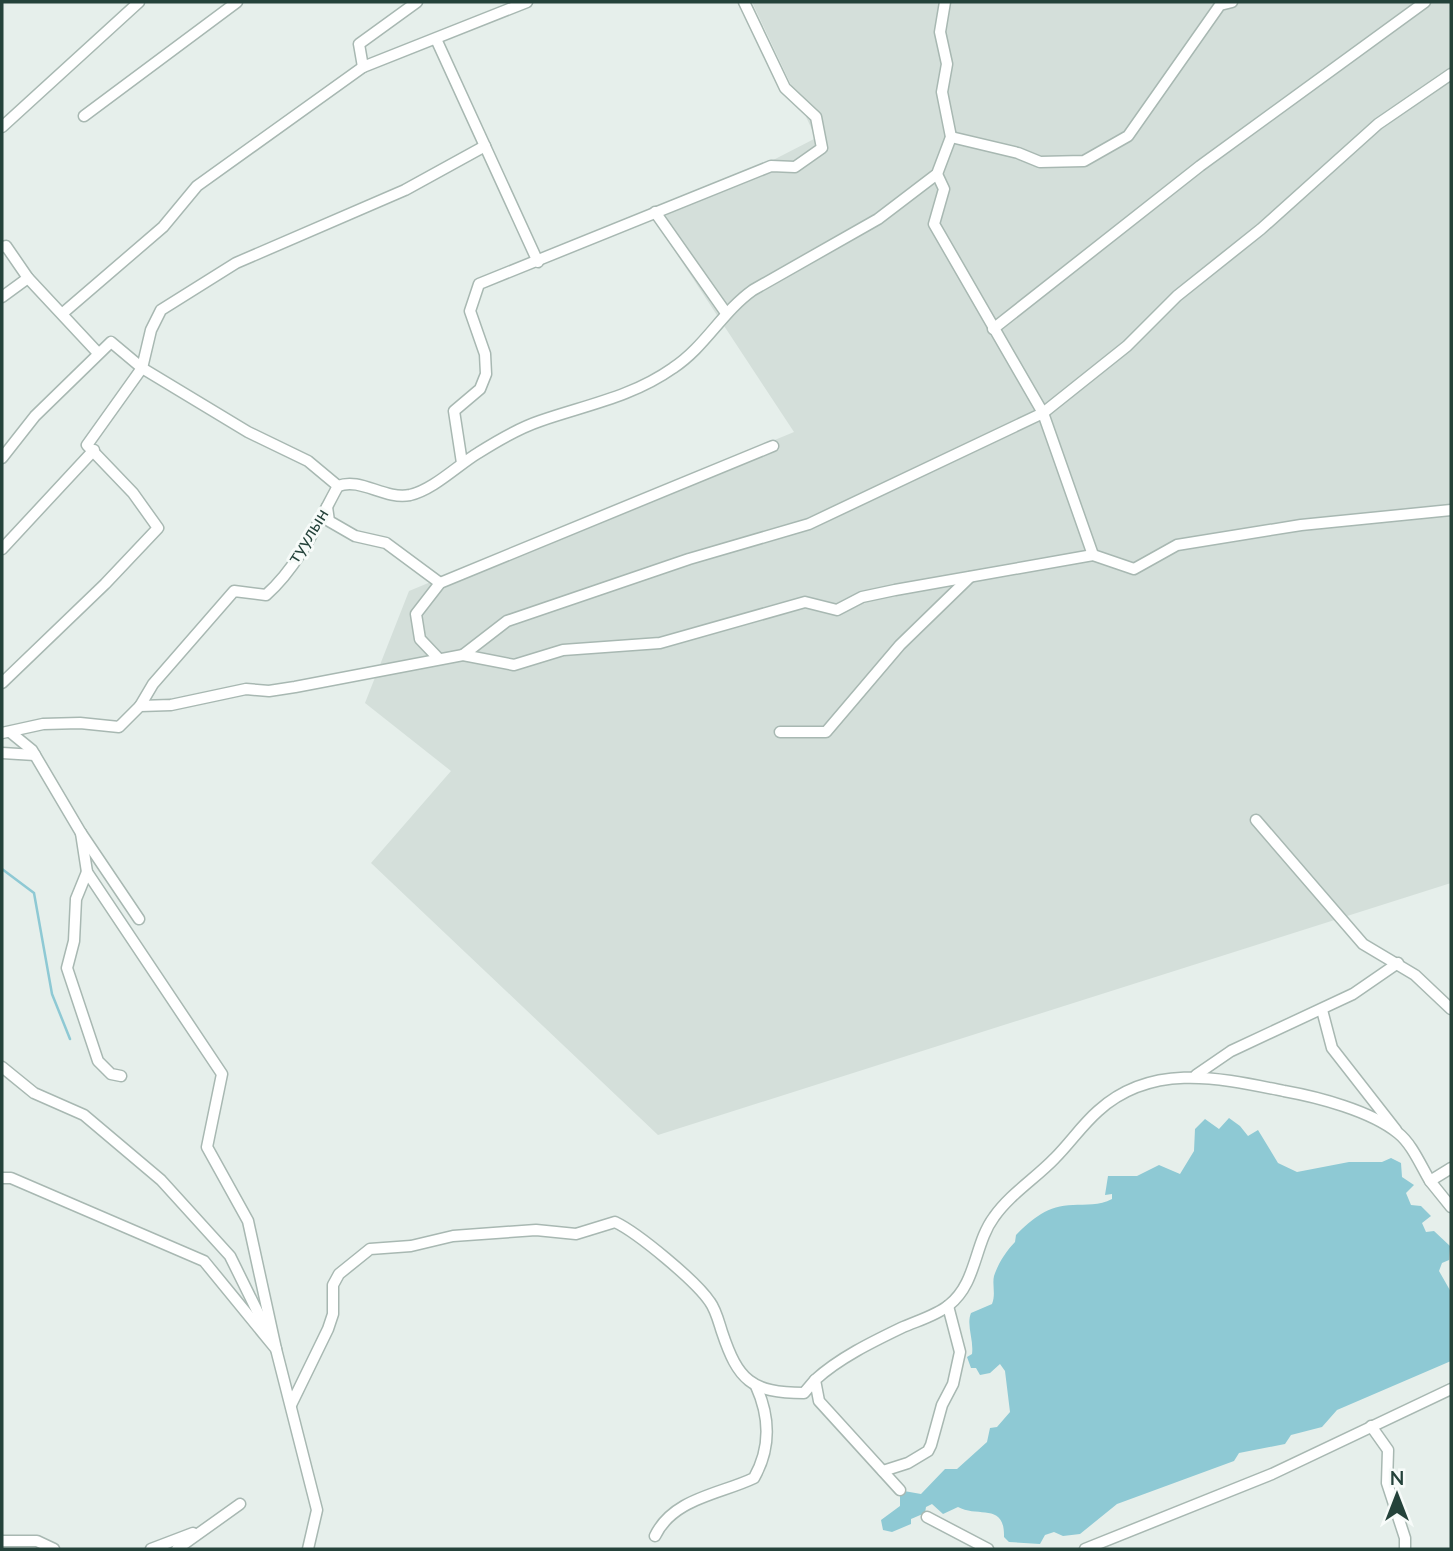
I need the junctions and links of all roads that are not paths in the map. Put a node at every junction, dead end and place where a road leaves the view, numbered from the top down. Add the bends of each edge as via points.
1 (139, 2) edge
2 (237, 2) edge
3 (417, 2) edge
4 (527, 2) edge
5 (744, 2) edge
6 (945, 2) edge
7 (1232, 2) edge
8 (1425, 2) edge
9 (436, 39) junction
10 (363, 67) junction
11 (1451, 74) edge
12 (84, 116) dead end
13 (2, 127) edge
14 (951, 137) junction
15 (485, 146) junction
16 (937, 174) junction
17 (655, 212) junction
18 (2, 247) edge
19 (538, 262) junction
20 (28, 278) junction
21 (2, 298) edge
22 (63, 313) junction
23 (726, 313) junction
24 (993, 329) junction
25 (98, 353) junction
26 (142, 368) junction
27 (1043, 413) junction
28 (773, 446) dead end
29 (94, 450) junction
30 (2, 458) edge
31 (462, 463) junction
32 (338, 486) junction
33 (327, 506) junction
34 (1451, 510) edge
35 (2, 549) edge
36 (1093, 555) junction
37 (970, 577) junction
38 (440, 583) junction
39 (463, 655) junction
40 (439, 659) junction
41 (2, 682) edge
42 (140, 706) junction
43 (780, 732) dead end
44 (6, 733) edge
45 (2, 753) edge
46 (35, 755) junction
47 (1256, 820) dead end
48 (81, 834) junction
49 (87, 872) junction
50 (139, 919) dead end
51 (1398, 963) junction
52 (1451, 1009) edge
53 (1322, 1010) junction
54 (2, 1067) edge
55 (1196, 1075) junction
56 (121, 1076) dead end
57 (1399, 1133) junction
58 (1451, 1168) edge
59 (2, 1178) edge
60 (1430, 1181) junction
61 (1451, 1208) edge
62 (948, 1306) junction
63 (276, 1349) junction
64 (815, 1380) junction
65 (756, 1386) junction
66 (1451, 1389) edge
67 (804, 1392) junction
68 (780, 1393) junction
69 (819, 1401) junction
70 (764, 1404) junction
71 (290, 1405) junction
72 (1371, 1426) junction
73 (883, 1471) junction
74 (900, 1490) dead end
75 (240, 1504) dead end
76 (927, 1517) dead end
77 (200, 1531) junction
78 (655, 1536) dead end
79 (2, 1541) edge
80 (54, 1549) edge
81 (151, 1549) edge
82 (177, 1549) edge
83 (308, 1549) edge
84 (988, 1549) edge
85 (1085, 1549) edge
86 (1405, 1549) edge

1 - 13 street
2 - 12 street
3 - 10 street via 359,44
4 - 9 street
5 - 17 street via 785,88 816,117 822,148 795,167 771,166
6 - 14 street via 940,32 947,64 942,92
7 - 14 street via 1220,5 1128,136 1084,161 1040,162
8 - 24 street via 1200,166
9 - 10 street
9 - 15 street
10 - 22 street via 197,186 163,227
11 - 27 street via 1378,124 1261,229 1177,296 1127,346
14 - 16 street
15 - 19 street
15 - 26 street via 405,190 236,263 161,310
16 - 23 street via 878,219 771,278
16 - 24 street via 944,189 934,224
17 - 19 street
17 - 23 street
18 - 20 street via 6,246
19 - 31 street via 479,284 475,291 470,311 485,354 486,374 480,388 454,411
20 - 21 street
20 - 22 street
22 - 25 street
23 - 31 street via 675,368 628,394 538,421
24 - 27 street
25 - 26 street via 111,342
25 - 30 street via 35,416
26 - 29 street via 87,445
26 - 32 street via 248,432 308,461
27 - 36 street
27 - 39 street via 809,524 507,621
28 - 38 street
29 - 35 street
29 - 41 street via 158,528
31 - 32 street via 410,495 387,494 349,482
32 - 33 street, туулын
33 - 38 street via 329,521 355,536 386,543
33 - 42 street, туулын via 277,585 266,595 234,591 153,684
34 - 36 street via 1301,525 1177,545 1134,569
36 - 37 street
37 - 39 street via 862,597 837,610 805,602 660,643 563,650 514,665
37 - 43 street via 900,645 826,732
38 - 40 street via 416,614 420,639
39 - 40 street
40 - 42 street via 295,687 246,689 171,705
42 - 44 street via 119,727 55,723
44 - 46 street
45 - 46 street
46 - 48 street
47 - 51 street via 1332,905 1345,927 1363,944
48 - 49 street
48 - 50 street
49 - 56 street via 76,899 67,968 98,1061 111,1074
49 - 63 street via 222,1074 208,1147 248,1222
51 - 52 street
51 - 53 street
53 - 55 street via 1231,1051
53 - 57 street via 1332,1048
54 - 63 street via 34,1093 83,1115 161,1181 230,1256
55 - 57 street via 1291,1092 1351,1109
55 - 62 street via 1160,1080 1121,1093 1097,1111 1052,1162 994,1216 963,1290
57 - 60 street
58 - 60 street
59 - 63 street via 93,1211 204,1261
60 - 61 street
62 - 64 street via 900,1328
62 - 73 street via 961,1352 931,1445 908,1463
63 - 71 street
64 - 67 street
64 - 69 street
65 - 68 street
65 - 70 street
65 - 71 street via 733,1365 711,1302 645,1241 615,1222 576,1234 536,1230 370,1248 339,1274 333,1285 328,1329
66 - 72 street
67 - 68 street
67 - 69 street
68 - 70 street
69 - 73 street
70 - 78 street via 767,1445 754,1478 693,1501 662,1522
71 - 83 street via 317,1510
72 - 85 street via 1272,1474
72 - 86 street via 1388,1450 1387,1483
73 - 74 street
75 - 77 street
76 - 84 street
77 - 81 street
77 - 82 street
79 - 80 street via 37,1541

